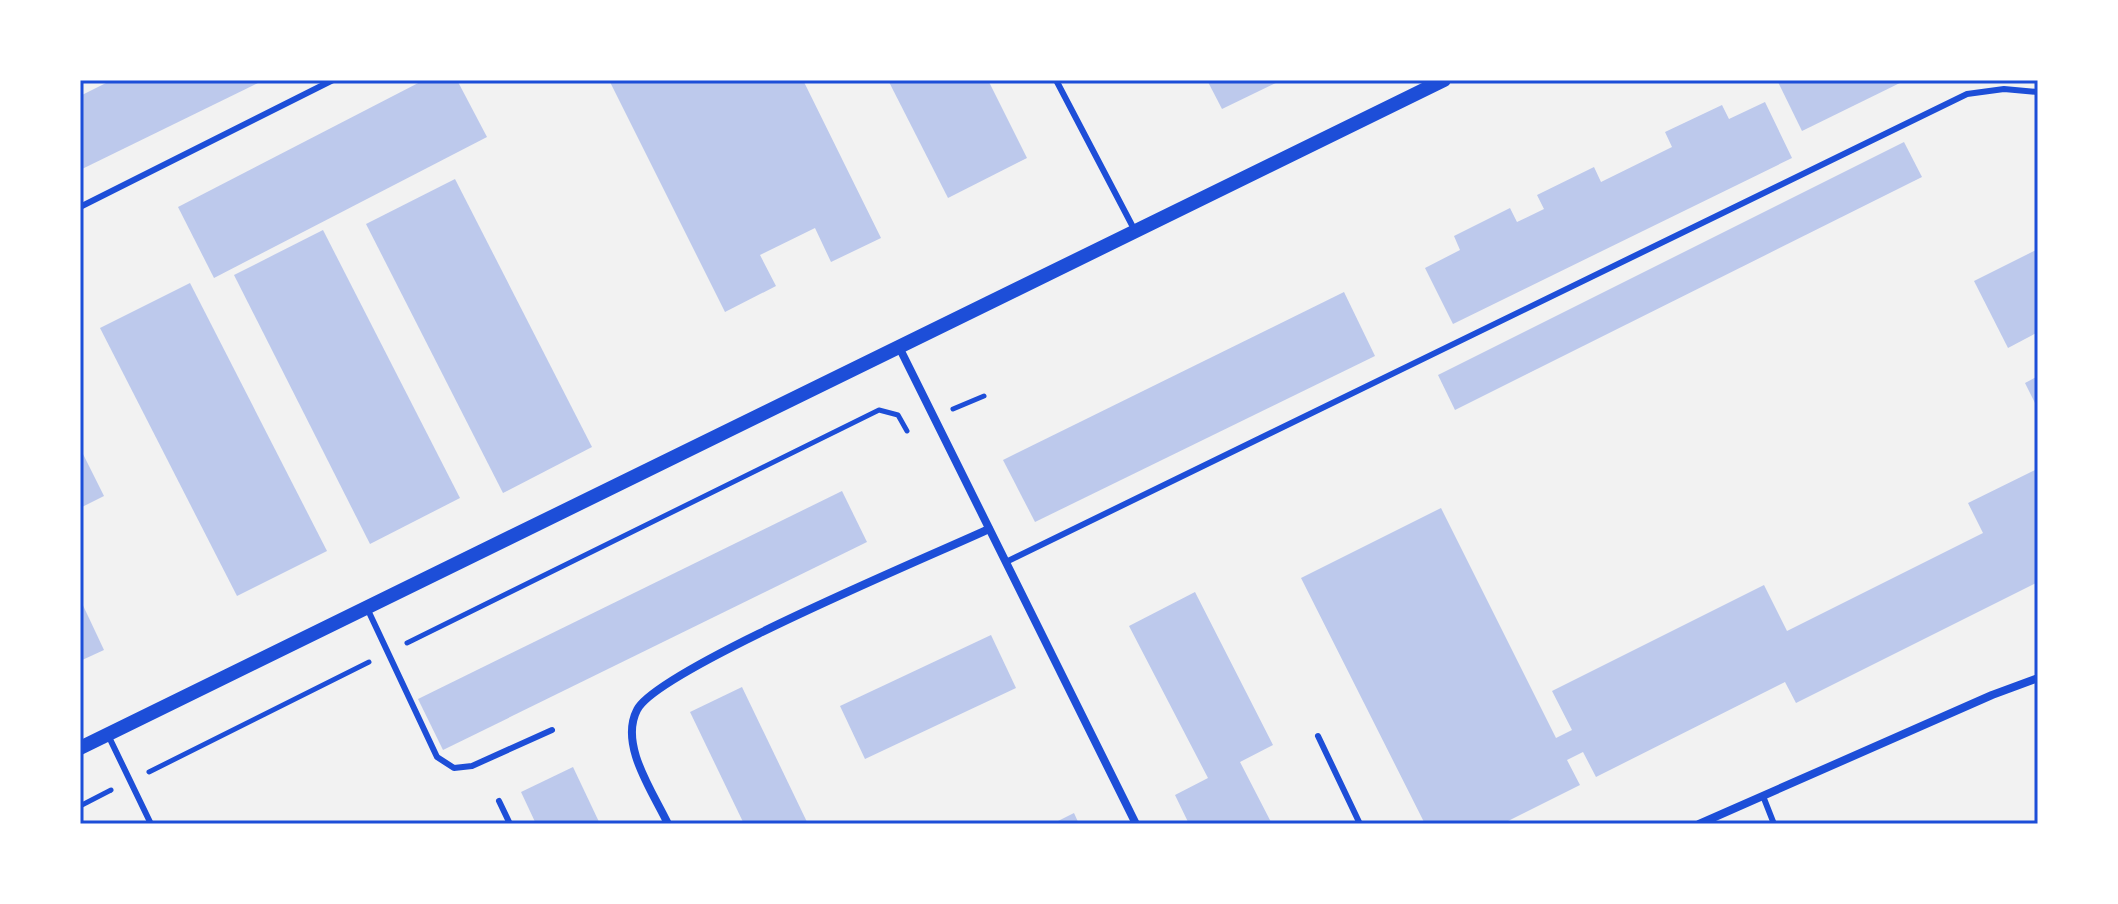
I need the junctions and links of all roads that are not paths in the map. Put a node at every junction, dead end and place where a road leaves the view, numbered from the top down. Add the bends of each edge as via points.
1 (333, 80) edge
2 (1056, 80) edge
3 (1444, 80) edge
4 (2038, 92) edge
5 (80, 207) edge
6 (1136, 231) junction
7 (899, 347) junction
8 (989, 529) junction
9 (1006, 562) junction
10 (367, 608) junction
11 (2038, 678) edge
12 (552, 730) dead end
13 (108, 735) junction
14 (1318, 736) dead end
15 (80, 748) edge
16 (1763, 796) junction
17 (499, 801) dead end
18 (151, 824) edge
19 (510, 824) edge
20 (668, 824) edge
21 (1136, 824) edge
22 (1360, 824) edge
23 (1699, 824) edge
24 (1774, 824) edge

1 - 5 lane
2 - 6 lane
3 - 6 street
4 - 9 lane via 1967,94
6 - 7 street
7 - 8 street
7 - 10 street
8 - 9 street
8 - 20 street via 691,667 646,698 632,729 637,759
9 - 21 street
10 - 12 lane via 437,757 454,768 472,766
10 - 13 street
11 - 16 street
13 - 15 street
13 - 18 lane
14 - 22 lane
16 - 23 street
16 - 24 lane
17 - 19 lane

